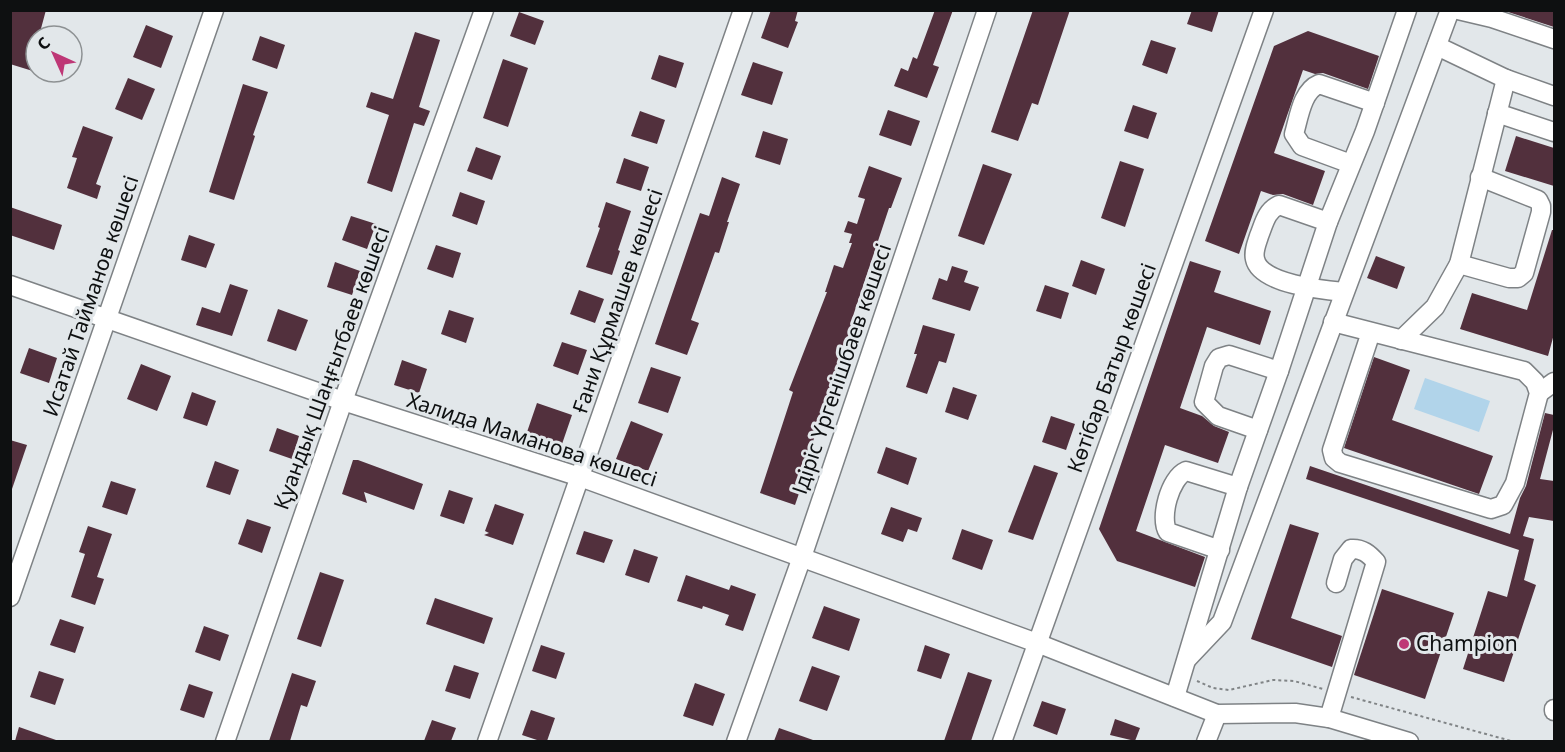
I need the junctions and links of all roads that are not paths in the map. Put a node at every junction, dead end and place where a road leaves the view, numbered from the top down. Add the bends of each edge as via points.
1 (213, 10) edge
2 (484, 10) edge
3 (743, 10) edge
4 (987, 10) edge
5 (1263, 10) edge
6 (1407, 10) edge
7 (1450, 10) edge
8 (1458, 10) edge
9 (1494, 14) edge
10 (1554, 39) edge
11 (1437, 46) junction
12 (1506, 79) junction
13 (1554, 96) edge
14 (1375, 103) junction
15 (1497, 113) junction
16 (1554, 132) edge
17 (1351, 164) junction
18 (1480, 177) junction
19 (1328, 222) junction
20 (1459, 264) junction
21 (10, 285) edge
22 (1306, 288) junction
23 (1344, 292) junction
24 (107, 319) junction
25 (1333, 322) junction
26 (1371, 332) junction
27 (1401, 340) junction
28 (1279, 371) junction
29 (1554, 382) edge
30 (1539, 393) junction
31 (343, 401) junction
32 (1258, 430) junction
33 (580, 477) junction
34 (1238, 487) junction
35 (19, 548) edge
36 (1220, 550) junction
37 (802, 557) junction
38 (1336, 583) dead end
39 (10, 597) edge
40 (1037, 643) junction
41 (1184, 662) junction
42 (1175, 697) junction
43 (1217, 714) junction
44 (1329, 718) junction
45 (225, 741) edge
46 (487, 741) edge
47 (736, 741) edge
48 (1002, 741) edge
49 (1206, 741) edge
50 (1409, 741) edge

1 - 24 street, Исатай Тайманов көшесі
2 - 31 street, Қуандық Шаңғытбаев көшесі
3 - 33 street, Ғани Құрмашев көшесі
4 - 37 street, Ідіріс Үргенішбаев көшесі
5 - 40 street, Көтібар Батыр көшесі
6 - 14 street
7 - 11 street
8 - 9 street
9 - 10 street
11 - 12 street
11 - 23 street
12 - 13 street
12 - 15 street
14 - 17 street
14 - 17 street via 1319,84 1309,91 1300,111 1294,134 1302,146
15 - 16 street
15 - 18 street
17 - 19 street
18 - 20 street
18 - 20 street via 1538,200 1541,212 1524,273 1518,278
19 - 22 street
19 - 22 street via 1279,205 1268,214 1255,249 1255,260 1264,272
20 - 27 street via 1435,307
21 - 24 street, Халида Маманова көшесі
22 - 23 street
22 - 28 street
23 - 25 street
24 - 31 street, Халида Маманова көшесі
24 - 35 street, Исатай Тайманов көшесі
25 - 26 street
25 - 41 street via 1222,622
26 - 27 street
26 - 30 street via 1332,450 1340,464 1491,510 1503,505 1515,483
27 - 30 street via 1524,371
28 - 32 street
28 - 32 street via 1229,355 1219,358 1214,366 1204,402 1218,416
29 - 30 street
31 - 33 street, Халида Маманова көшесі
31 - 45 street, Қуандық Шаңғытбаев көшесі
32 - 34 street
33 - 37 street, Халида Маманова көшесі
33 - 46 street, Ғани Құрмашев көшесі
34 - 36 street
34 - 36 street via 1186,471 1179,474 1170,493 1163,519 1168,532
35 - 39 street, Исатай Тайманов көшесі
36 - 41 street
37 - 40 street, Халида Маманова көшесі
37 - 47 street, Ідіріс Үргенішбаев көшесі
38 - 44 street via 1343,559 1351,549 1369,554 1376,562
40 - 42 street, Халида Маманова көшесі
40 - 48 street, Көтібар Батыр көшесі
41 - 42 street
42 - 43 street, Халида Маманова көшесі
43 - 44 street via 1295,713
43 - 49 street
44 - 50 street

